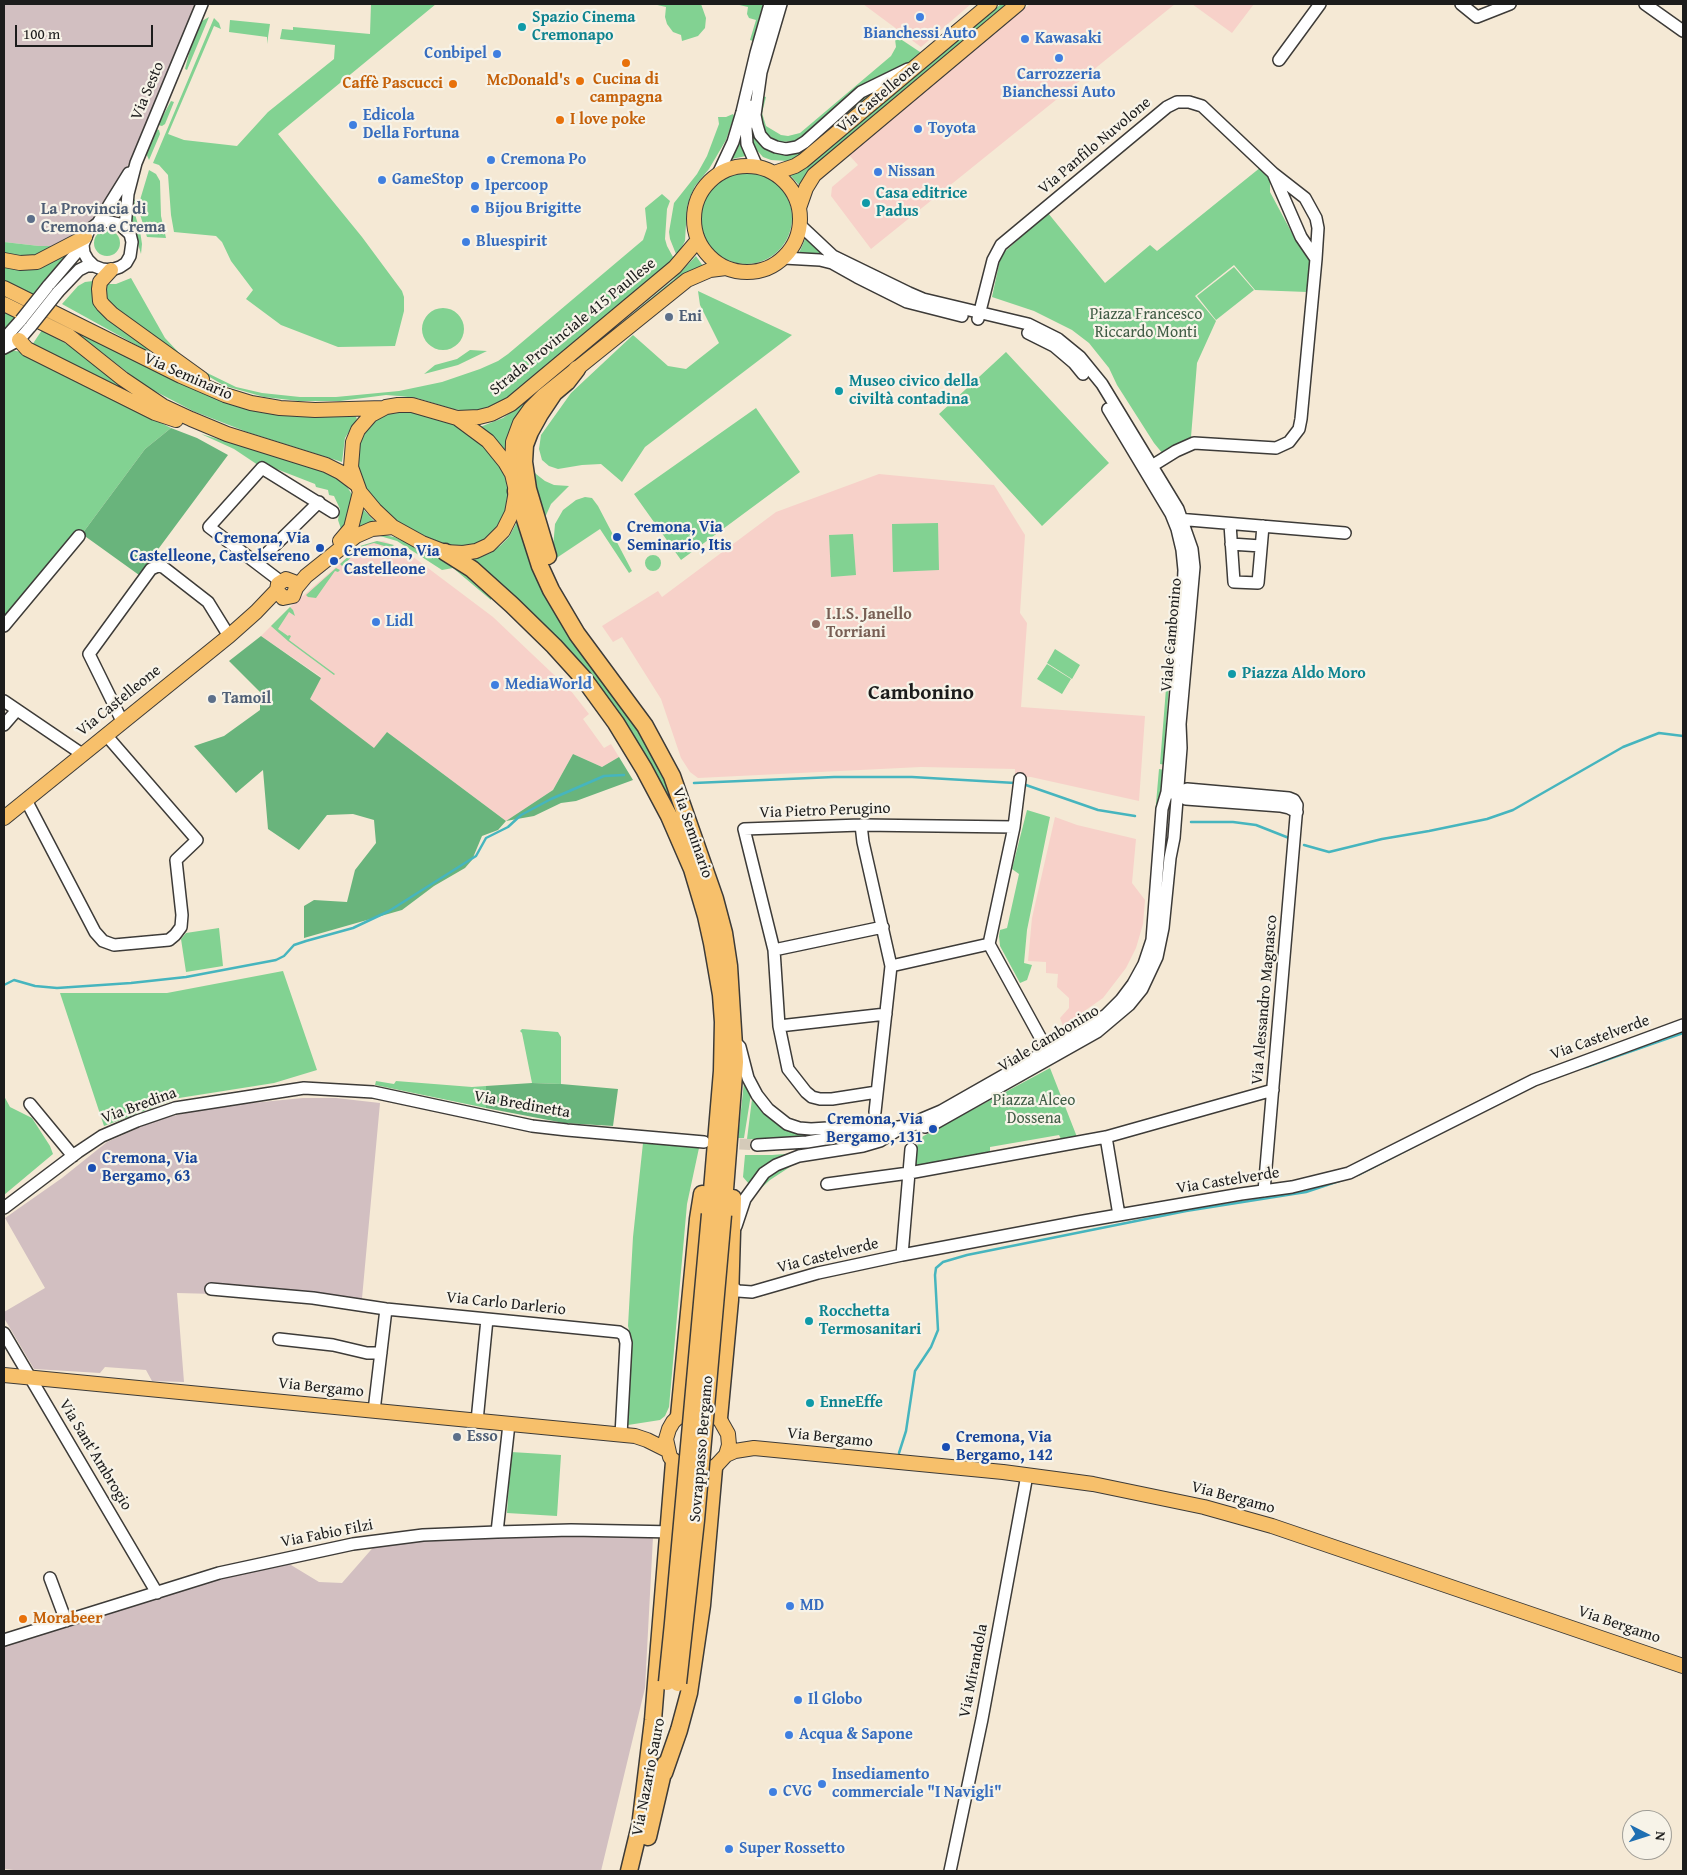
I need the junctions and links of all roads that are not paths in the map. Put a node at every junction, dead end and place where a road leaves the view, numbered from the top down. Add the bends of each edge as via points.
1 (202, 4) edge
2 (770, 4) edge
3 (781, 4) edge
4 (990, 4) edge
5 (1018, 4) edge
6 (1320, 4) edge
7 (1461, 4) edge
8 (1510, 4) edge
9 (1645, 4) edge
10 (1683, 31) edge
11 (1279, 60) dead end
12 (916, 65) junction
13 (761, 72) junction
14 (136, 163) junction
15 (757, 167) junction
16 (774, 173) junction
17 (1273, 173) junction
18 (718, 174) junction
19 (799, 208) junction
20 (98, 223) junction
21 (800, 225) junction
22 (125, 228) junction
23 (1300, 237) junction
24 (1318, 237) junction
25 (698, 240) junction
26 (84, 241) junction
27 (784, 258) junction
28 (1316, 259) junction
29 (4, 260) edge
30 (94, 266) junction
31 (726, 268) junction
32 (111, 270) junction
33 (4, 288) edge
34 (53, 289) junction
35 (4, 304) edge
36 (979, 316) junction
37 (26, 323) junction
38 (4, 339) edge
39 (19, 340) junction
40 (4, 348) edge
41 (577, 369) junction
42 (226, 395) junction
43 (386, 408) junction
44 (457, 418) junction
45 (227, 434) junction
46 (1148, 468) junction
47 (512, 474) junction
48 (358, 488) junction
49 (516, 491) junction
50 (318, 502) junction
51 (332, 512) dead end
52 (1177, 519) junction
53 (1230, 524) junction
54 (1262, 526) junction
55 (392, 527) junction
56 (1344, 533) dead end
57 (79, 536) dead end
58 (1232, 544) junction
59 (1261, 546) junction
60 (445, 552) junction
61 (257, 563) junction
62 (285, 587) junction
63 (551, 590) junction
64 (4, 626) edge
65 (228, 636) junction
66 (4, 700) edge
67 (17, 710) junction
68 (122, 721) junction
69 (4, 725) edge
70 (106, 735) junction
71 (82, 754) junction
72 (1020, 779) dead end
73 (1172, 793) junction
74 (26, 800) junction
75 (4, 818) edge
76 (861, 825) junction
77 (1014, 827) junction
78 (883, 927) junction
79 (990, 944) junction
80 (774, 950) junction
81 (891, 966) junction
82 (886, 1014) junction
83 (1683, 1025) edge
84 (779, 1026) junction
85 (734, 1041) junction
86 (1050, 1054) junction
87 (337, 1089) joint
88 (1274, 1090) junction
89 (877, 1092) junction
90 (30, 1104) dead end
91 (875, 1112) dead end
92 (724, 1120) junction
93 (903, 1127) junction
94 (1106, 1137) junction
95 (704, 1142) dead end
96 (756, 1145) tunnel mouth
97 (911, 1149) dead end
98 (73, 1156) junction
99 (909, 1173) junction
100 (827, 1184) dead end
101 (1264, 1191) junction
102 (4, 1208) edge
103 (716, 1215) joint
104 (1119, 1215) junction
105 (733, 1235) junction
106 (902, 1255) junction
107 (731, 1286) junction
108 (211, 1289) dead end
109 (752, 1292) junction
110 (729, 1307) junction
111 (386, 1309) junction
112 (487, 1319) junction
113 (4, 1333) edge
114 (279, 1339) dead end
115 (381, 1353) junction
116 (684, 1367) junction
117 (724, 1369) junction
118 (4, 1375) edge
119 (31, 1377) junction
120 (374, 1411) junction
121 (679, 1416) junction
122 (720, 1418) junction
123 (477, 1421) junction
124 (509, 1424) junction
125 (668, 1429) junction
126 (728, 1434) junction
127 (628, 1436) junction
128 (754, 1448) junction
129 (726, 1455) junction
130 (671, 1456) junction
131 (714, 1468) junction
132 (1027, 1475) junction
133 (497, 1532) junction
134 (668, 1532) junction
135 (708, 1534) junction
136 (50, 1578) dead end
137 (158, 1593) junction
138 (66, 1621) junction
139 (4, 1640) edge
140 (1683, 1666) edge
141 (673, 1682) junction
142 (664, 1773) junction
143 (640, 1828) junction
144 (629, 1871) edge
145 (640, 1871) edge
146 (950, 1871) edge

1 - 14 street, Via Sesto
2 - 18 street via 733,142
3 - 13 street
4 - 12 main road, Via Castelleone
5 - 19 main road, Via Castelleone via 814,174
6 - 11 street
7 - 8 street via 1477,17
9 - 10 street
12 - 13 street via 861,92 805,142 786,149 767,143 756,126
12 - 16 main road, Via Castelleone via 803,162
13 - 15 street via 746,128 747,144
14 - 20 street, Via Sesto
14 - 22 street, Via Sesto via 128,194
15 - 16 main road, Strada Provinciale 415 Paullese
15 - 18 main road, Strada Provinciale 415 Paullese via 741,166
16 - 19 main road, Strada Provinciale 415 Paullese via 792,191
17 - 23 street, Via Panfilo Nuvolone
17 - 24 street, Via Panfilo Nuvolone via 1306,198 1316,218
17 - 36 street, Via Panfilo Nuvolone via 1202,106 1177,102 1001,245 993,260
18 - 25 main road, Strada Provinciale 415 Paullese via 697,200 694,224
19 - 21 main road, Strada Provinciale 415 Paullese
20 - 22 street via 112,221
20 - 26 street, Via Sesto via 89,230
21 - 27 main road, Strada Provinciale 415 Paullese via 798,237
21 - 36 street, Viale Cambonino via 833,256 923,299
22 - 32 street, Via Sesto via 132,242 130,256 120,267
23 - 24 street via 1311,241
23 - 28 street, Via Panfilo Nuvolone
24 - 28 street, Via Panfilo Nuvolone
25 - 31 main road, Strada Provinciale 415 Paullese via 711,259
25 - 44 main road, Strada Provinciale 415 Paullese via 676,267 511,404 485,415
26 - 29 main road via 37,262
26 - 30 street via 84,253
26 - 34 street, Via Sesto
27 - 31 main road, Strada Provinciale 415 Paullese via 760,272 746,273
27 - 36 street, Viale Cambonino via 832,263 907,302
28 - 46 street, Via Panfilo Nuvolone via 1301,419 1294,436 1276,448 1194,443
30 - 32 street
30 - 34 street via 79,270
31 - 41 main road, Strada Provinciale 415 Paullese via 710,270 687,280
32 - 42 main road via 100,282 103,305
33 - 42 main road, Via Seminario
34 - 37 street, Via Sesto, bridge
35 - 45 main road, Via Seminario via 69,336 163,406
36 - 46 street, Viale Cambonino via 1028,324 1058,339 1080,357 1102,384
37 - 38 street, Via Sesto
37 - 39 street
38 - 39 street
39 - 40 street
39 - 45 main road via 27,348 155,413
41 - 47 main road, Strada Provinciale 415 Paullese via 543,396 520,423 513,442
41 - 63 highway via 554,393 525,445 528,489 551,565
42 - 43 main road, Via Seminario via 280,408
43 - 44 main road, Via Seminario via 412,405
43 - 48 main road, Via Seminario via 371,415 353,442 351,467
44 - 47 main road, Via Seminario via 488,440
45 - 48 main road, Via Seminario via 326,465
46 - 52 street, Viale Cambonino
47 - 49 main road, Via Seminario
48 - 55 main road, Via Seminario
48 - 62 main road, Via Castelleone via 356,514 351,528 339,544
49 - 60 main road, Via Seminario via 508,522 489,545 476,551
49 - 63 highway, Via Seminario
50 - 51 street
50 - 61 street
50 - 61 street via 262,468 209,527
52 - 53 street
52 - 73 street, Viale Cambonino via 1192,549 1194,568 1180,724 1182,748
53 - 54 street
53 - 58 street
54 - 56 street
54 - 59 street
55 - 60 main road, Via Seminario
55 - 62 main road, Via Castelleone via 372,529 356,536 306,576
57 - 64 street
58 - 59 street
58 - 59 street via 1234,582 1258,583
60 - 92 highway, Via Seminario via 472,569 512,605 584,679 644,768 669,816 706,916 716,965 723,1030
61 - 62 street
62 - 65 main road, Via Castelleone
63 - 85 highway, Via Seminario via 578,634 645,726 672,776 724,933
65 - 68 main road, Via Castelleone
65 - 68 street via 208,602 163,567 151,569 89,654
66 - 67 street
67 - 69 street
67 - 71 street
68 - 70 main road, Via Castelleone
70 - 71 main road, Via Castelleone
70 - 74 street via 197,840 176,860 181,927 169,940 114,945 103,941 95,932
71 - 74 main road, Via Castelleone
72 - 77 street
73 - 86 street, Viale Cambonino via 1174,838 1162,943 1153,968 1142,989 1111,1022
73 - 88 street, Via Alessandro Magnasco via 1187,789 1289,798 1298,806
74 - 75 main road, Via Castelleone
76 - 77 street, Via Pietro Perugino
76 - 78 street
76 - 80 street, Via Pietro Perugino via 744,830
77 - 79 street
78 - 80 street
78 - 81 street
79 - 81 street
79 - 86 street
80 - 84 street, Via Pietro Perugino
81 - 82 street
82 - 84 street
82 - 89 street
83 - 101 street, Via Castelverde via 1534,1080 1349,1173 1292,1188
84 - 89 street, Via Pietro Perugino via 788,1069 812,1097 832,1099
85 - 92 highway, Via Seminario via 735,1062
85 - 93 street via 740,1047 748,1078 757,1095 787,1124 811,1130 879,1124
86 - 93 street, Viale Cambonino via 932,1125
87 - 95 street, Via Bredinetta via 373,1092 558,1129
87 - 98 street, Via Bredina via 304,1088 175,1108 102,1136
88 - 94 street
88 - 101 street, Via Alessandro Magnasco
89 - 91 street
90 - 98 street
92 - 103 highway, Via Seminario
92 - 105 highway via 733,1158
92 - 116 highway via 708,1157 698,1219
93 - 96 street via 807,1142
93 - 105 street via 880,1141 799,1156 776,1165 764,1173 745,1199
94 - 99 street
94 - 104 street
97 - 99 street
98 - 102 street, Via Bredina
99 - 100 street
99 - 106 street
101 - 104 street, Via Castelverde
103 - 141 highway, Sovrappasso Bergamo, bridge via 696,1520
104 - 106 street, Via Castelverde
105 - 107 highway
106 - 109 street, Via Castelverde via 818,1273
107 - 109 street via 738,1291
107 - 110 highway
108 - 111 street, Via Carlo Darlerio via 313,1298
109 - 110 street, Via Castelverde
110 - 117 highway
111 - 112 street, Via Carlo Darlerio
111 - 115 street
112 - 123 street
112 - 127 street, Via Carlo Darlerio via 624,1335
113 - 119 street, Via Sant'Ambrogio
114 - 115 street
115 - 120 street
116 - 117 highway via 687,1374 699,1379 712,1378
116 - 121 highway
117 - 122 highway
118 - 119 main road, Via Bergamo
119 - 120 main road, Via Bergamo
119 - 137 street, Via Sant'Ambrogio
120 - 123 main road, Via Bergamo
121 - 122 main road via 696,1410
121 - 125 main road
122 - 126 main road
123 - 124 main road, Via Bergamo
124 - 127 main road, Via Bergamo
124 - 133 street
125 - 127 main road, Via Bergamo
125 - 130 main road via 666,1440
126 - 128 main road, Via Bergamo
126 - 129 main road
127 - 130 main road, Via Bergamo via 653,1443
128 - 129 main road, Via Bergamo
128 - 132 main road, Via Bergamo
129 - 131 main road
130 - 131 main road, Via Bergamo via 689,1472
130 - 134 highway
131 - 135 highway
132 - 140 main road, Via Bergamo via 1164,1498 1272,1526
132 - 146 street, Via Mirandola
133 - 134 street, Via Fabio Filzi
133 - 137 street, Via Fabio Filzi via 423,1535 352,1544 219,1572
134 - 135 street, Via Fabio Filzi
134 - 143 highway via 653,1720
135 - 142 highway via 702,1605 688,1693 680,1730
136 - 138 street
137 - 138 street, Via Fabio Filzi
138 - 139 street, Via Fabio Filzi
141 - 142 highway, Via Nazario Sauro
141 - 143 highway, Via Nazario Sauro
142 - 145 highway, Via Nazario Sauro
143 - 144 highway, Via Nazario Sauro

